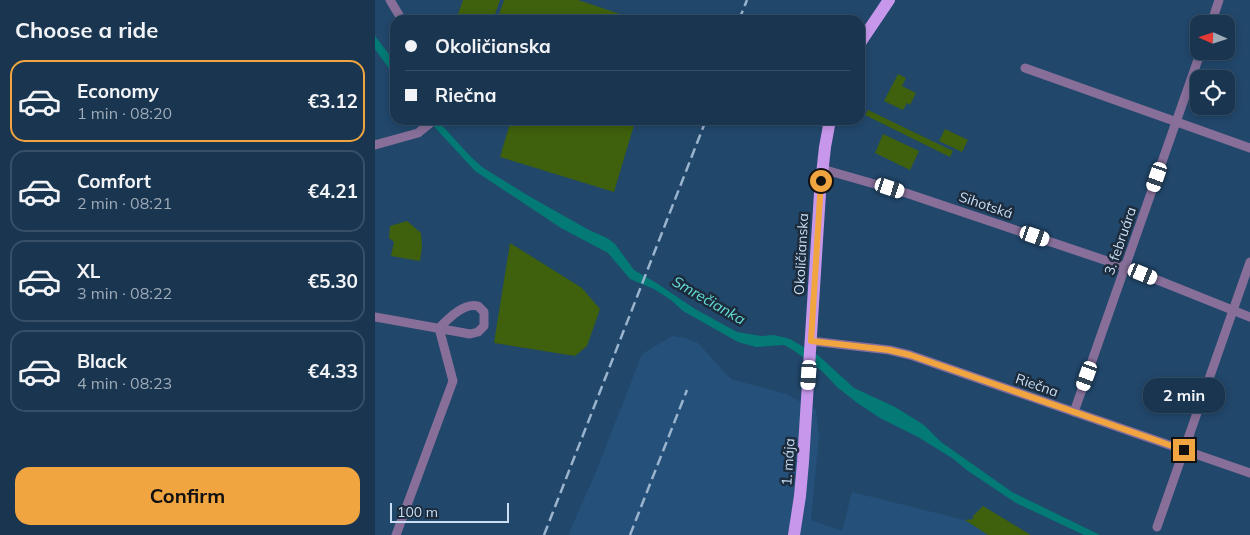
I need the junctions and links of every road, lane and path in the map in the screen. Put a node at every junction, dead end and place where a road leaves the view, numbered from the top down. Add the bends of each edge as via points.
1 (390, 0) edge
2 (889, 0) edge
3 (1219, 0) edge
4 (399, 15) edge
5 (1214, 15) edge
6 (865, 36) edge
7 (1198, 60) edge
8 (1025, 68) dead end
9 (1176, 122) junction
10 (428, 125) edge
11 (829, 125) edge
12 (375, 145) edge
13 (1250, 148) edge
14 (822, 169) junction
15 (1250, 262) edge
16 (1125, 267) junction
17 (1233, 310) junction
18 (375, 317) edge
19 (1250, 317) edge
20 (439, 328) junction
21 (811, 343) junction
22 (808, 390) joint
23 (1074, 412) junction
24 (1184, 450) junction
25 (1250, 473) edge
26 (1157, 527) dead end
27 (396, 535) edge
28 (794, 535) edge

1 - 4 street
2 - 6 main road
3 - 5 street
7 - 9 street, 3. februára
8 - 9 street
9 - 13 street
9 - 16 street, 3. februára
10 - 12 street via 418,133
11 - 14 main road, Okoličianska
14 - 16 street, Sihotská via 931,201
14 - 21 main road, Okoličianska
15 - 17 street
16 - 17 street, Sihotská
16 - 23 street, 3. februára
17 - 19 street, Sihotská
17 - 24 street
18 - 20 street
20 - 20 street via 474,334 484,326 484,312 471,305
20 - 27 street via 453,382
21 - 22 main road, Okoličianska
21 - 23 street, Riečna via 910,355
22 - 28 main road, 1. mája
23 - 24 street, Riečna
24 - 25 street, Riečna
24 - 26 street

